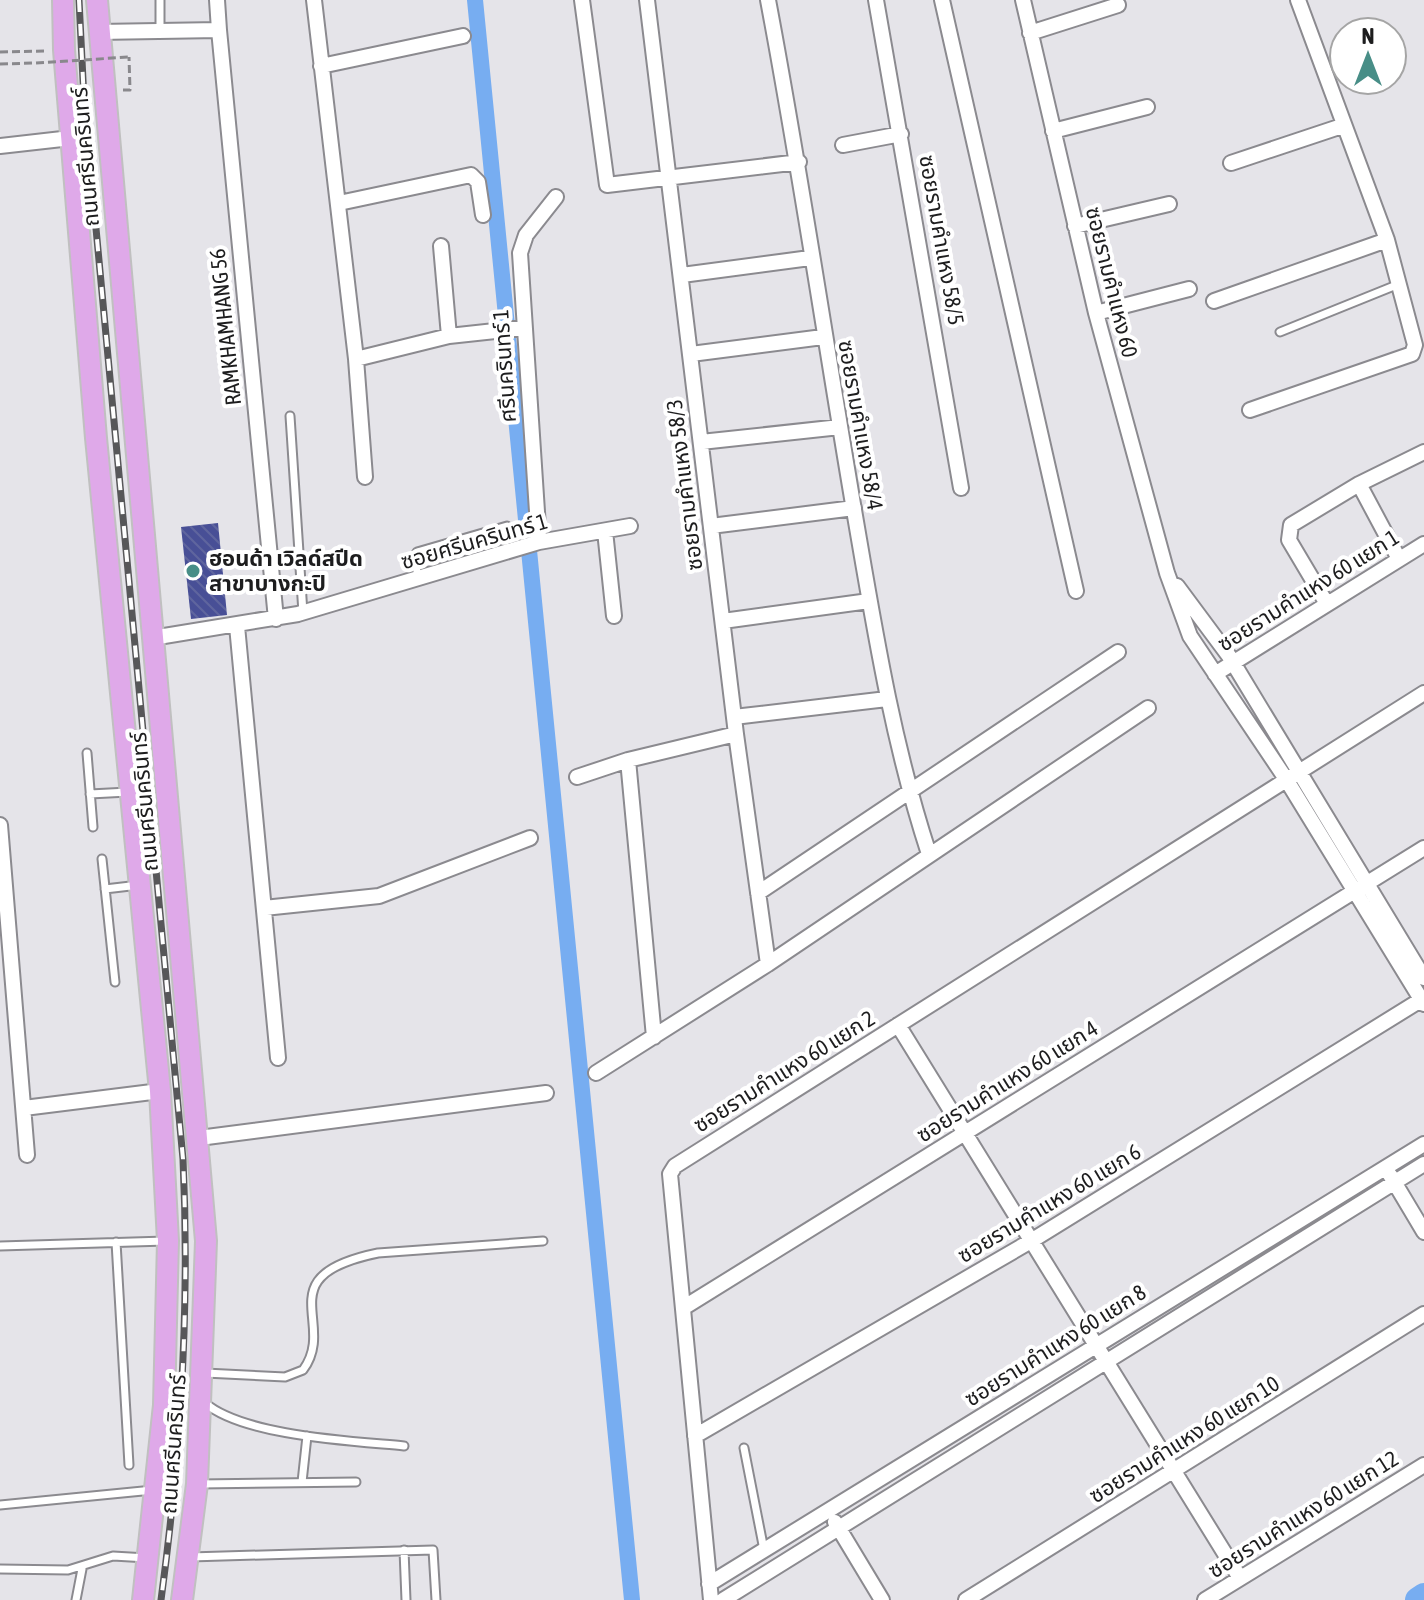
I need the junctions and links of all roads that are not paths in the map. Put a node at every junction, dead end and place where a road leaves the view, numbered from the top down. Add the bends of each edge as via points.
1 (63, 0) edge
2 (97, 0) edge
3 (160, 0) edge
4 (217, 0) edge
5 (314, 0) edge
6 (582, 0) edge
7 (647, 0) edge
8 (768, 0) edge
9 (876, 0) edge
10 (942, 0) edge
11 (1023, 0) edge
12 (1298, 0) edge
13 (1118, 5) dead end
14 (219, 30) junction
15 (98, 32) junction
16 (160, 32) junction
17 (1030, 33) junction
18 (463, 36) dead end
19 (321, 66) junction
20 (1147, 107) dead end
21 (106, 124) junction
22 (1342, 126) junction
23 (1053, 131) junction
24 (71, 132) junction
25 (901, 134) junction
26 (843, 145) dead end
27 (0, 146) edge
28 (799, 162) junction
29 (1231, 163) dead end
30 (670, 178) junction
31 (556, 197) dead end
32 (339, 203) junction
33 (1169, 204) dead end
34 (483, 215) dead end
35 (1075, 226) junction
36 (1387, 240) junction
37 (441, 246) dead end
38 (810, 258) junction
39 (682, 275) junction
40 (1401, 283) junction
41 (1189, 289) dead end
42 (1214, 301) dead end
43 (1096, 313) junction
44 (523, 328) junction
45 (1280, 332) dead end
46 (449, 336) junction
47 (823, 337) junction
48 (691, 354) junction
49 (356, 359) junction
50 (1250, 410) dead end
51 (290, 416) dead end
52 (840, 427) junction
53 (701, 442) junction
54 (1424, 452) edge
55 (365, 477) dead end
56 (1359, 484) junction
57 (961, 488) dead end
58 (854, 508) junction
59 (507, 526) dead end
60 (630, 526) dead end
61 (711, 526) junction
62 (605, 531) junction
63 (536, 543) junction
64 (1424, 544) edge
65 (1399, 559) junction
66 (1167, 573) junction
67 (419, 579) junction
68 (1076, 591) dead end
69 (869, 601) junction
70 (1327, 604) junction
71 (303, 613) junction
72 (614, 616) dead end
73 (276, 619) junction
74 (723, 621) junction
75 (237, 626) junction
76 (152, 638) junction
77 (1118, 652) dead end
78 (1233, 663) junction
79 (1215, 674) junction
80 (1424, 693) edge
81 (887, 699) junction
82 (1148, 708) dead end
83 (734, 717) junction
84 (736, 734) junction
85 (87, 753) dead end
86 (628, 760) junction
87 (577, 777) dead end
88 (1293, 777) junction
89 (132, 791) junction
90 (909, 792) junction
91 (90, 794) junction
92 (0, 825) edge
93 (93, 827) dead end
94 (530, 838) dead end
95 (1424, 848) edge
96 (929, 854) junction
97 (102, 859) dead end
98 (141, 885) junction
99 (1361, 887) junction
100 (105, 889) junction
101 (758, 893) junction
102 (264, 908) junction
103 (768, 964) junction
104 (1424, 978) edge
105 (115, 982) dead end
106 (1423, 1001) edge
107 (898, 1025) junction
108 (654, 1037) junction
109 (278, 1058) dead end
110 (596, 1073) dead end
111 (160, 1091) junction
112 (546, 1093) dead end
113 (24, 1108) junction
114 (965, 1134) junction
115 (199, 1138) junction
116 (1424, 1144) edge
117 (27, 1155) dead end
118 (1424, 1164) edge
119 (1385, 1168) junction
120 (1395, 1182) junction
121 (1424, 1232) edge
122 (168, 1241) junction
123 (206, 1241) junction
124 (543, 1241) dead end
125 (1031, 1241) junction
126 (116, 1242) junction
127 (0, 1246) edge
128 (1248, 1253) junction
129 (1258, 1267) junction
130 (683, 1308) junction
131 (1424, 1314) edge
132 (1098, 1344) junction
133 (1108, 1360) junction
134 (203, 1373) junction
135 (202, 1400) junction
136 (961, 1429) junction
137 (307, 1436) junction
138 (695, 1436) junction
139 (972, 1445) junction
140 (404, 1446) dead end
141 (744, 1448) dead end
142 (129, 1465) dead end
143 (1424, 1465) edge
144 (1174, 1471) junction
145 (302, 1482) junction
146 (356, 1482) dead end
147 (197, 1484) junction
148 (156, 1490) junction
149 (0, 1505) edge
150 (828, 1511) junction
151 (839, 1528) junction
152 (404, 1550) junction
153 (764, 1550) junction
154 (187, 1557) junction
155 (149, 1558) junction
156 (0, 1569) edge
157 (82, 1569) junction
158 (1240, 1578) junction
159 (709, 1584) junction
160 (76, 1600) edge
161 (143, 1600) edge
162 (182, 1600) edge
163 (406, 1600) edge
164 (436, 1600) edge
165 (711, 1600) edge
166 (723, 1600) edge
167 (882, 1600) edge
168 (966, 1600) edge
169 (1205, 1600) edge

1 - 24 main road, ถนนศรีนครินทร์
2 - 15 main road, ถนนศรีนครินทร์
3 - 16 lane
4 - 14 street, RAMKHAMHANG 56
5 - 19 street
6 - 30 street via 607,185
7 - 30 street, ซอยรามคำแหง 58/3
8 - 28 street, ซอยรามคำแหง 58/4
9 - 25 street, ซอยรามคำแหง 58/5
10 - 68 street
11 - 17 street, ซอยรามคำแหง 60
12 - 22 street
13 - 17 street
14 - 16 street
14 - 73 street, RAMKHAMHANG 56
15 - 16 street
15 - 21 main road, ถนนศรีนครินทร์
17 - 23 street, ซอยรามคำแหง 60
18 - 19 street
19 - 32 street
20 - 23 street
21 - 24 main road
21 - 76 main road, ถนนศรีนครินทร์
22 - 29 street
22 - 36 street
23 - 35 street, ซอยรามคำแหง 60
24 - 27 street
24 - 89 main road, ถนนศรีนครินทร์
25 - 26 street
25 - 57 street, ซอยรามคำแหง 58/5
28 - 30 street
28 - 38 street, ซอยรามคำแหง 58/4
30 - 39 street, ซอยรามคำแหง 58/3
31 - 44 street, ศรีนครินทร์ 1 via 522,243
32 - 34 street via 471,175 478,182
32 - 49 street
33 - 35 street
35 - 43 street, ซอยรามคำแหง 60
36 - 40 street
36 - 42 street
37 - 46 street
38 - 39 street
38 - 47 street, ซอยรามคำแหง 58/4
39 - 48 street, ซอยรามคำแหง 58/3
40 - 45 lane
40 - 50 street via 1413,331 1412,354
41 - 43 street
43 - 66 street, ซอยรามคำแหง 60
44 - 46 street
44 - 63 street, ศรีนครินทร์ 1
46 - 49 street
47 - 48 street
47 - 52 street, ซอยรามคำแหง 58/4
48 - 53 street, ซอยรามคำแหง 58/3
49 - 55 street
51 - 71 lane
52 - 53 street
52 - 58 street, ซอยรามคำแหง 58/4
53 - 61 street, ซอยรามคำแหง 58/3
54 - 56 street
56 - 65 street
56 - 70 street via 1291,525 1288,532
58 - 61 street
58 - 69 street, ซอยรามคำแหง 58/4
59 - 67 lane via 417,552
60 - 62 street, ซอยศรีนครินทร์ 1
61 - 74 street, ซอยรามคำแหง 58/3
62 - 63 street, ซอยศรีนครินทร์ 1
62 - 72 street
63 - 67 street, ซอยศรีนครินทร์ 1
64 - 65 street, ซอยรามคำแหง 60 แยก 1
65 - 70 street, ซอยรามคำแหง 60 แยก 1
66 - 78 street, ซอยรามคำแหง 60
66 - 79 street, ซอยรามคำแหง 60 via 1190,636
67 - 71 street, ซอยศรีนครินทร์ 1
69 - 74 street
69 - 81 street, ซอยรามคำแหง 58/4
70 - 78 street, ซอยรามคำแหง 60 แยก 1
71 - 73 street, ซอยศรีนครินทร์ 1
73 - 75 street, ซอยศรีนครินทร์ 1
74 - 83 street, ซอยรามคำแหง 58/3
75 - 76 street, ซอยศรีนครินทร์ 1
75 - 102 street
76 - 115 main road, ถนนศรีนครินทร์
77 - 90 street
78 - 79 street, ซอยรามคำแหง 60 แยก 1
78 - 88 street, ซอยรามคำแหง 60
79 - 88 street, ซอยรามคำแหง 60
80 - 88 street, ซอยรามคำแหง 60 แยก 2
81 - 83 street
81 - 90 street, ซอยรามคำแหง 58/4
82 - 96 street
83 - 84 street, ซอยรามคำแหง 58/3
84 - 86 street
84 - 101 street, ซอยรามคำแหง 58/3
85 - 91 lane
86 - 87 street
86 - 108 street
88 - 99 street, ซอยรามคำแหง 60
88 - 107 street, ซอยรามคำแหง 60 แยก 2
89 - 91 lane
89 - 98 main road, ถนนศรีนครินทร์
90 - 96 street, ซอยรามคำแหง 58/4
90 - 101 street
91 - 93 lane
92 - 113 street
94 - 102 street via 379,896
95 - 99 street, ซอยรามคำแหง 60 แยก 4
96 - 103 street
97 - 100 lane
98 - 100 lane
98 - 111 main road, ถนนศรีนครินทร์
99 - 104 street, ซอยรามคำแหง 60
99 - 106 street, ซอยรามคำแหง 60
99 - 114 street, ซอยรามคำแหง 60 แยก 4
100 - 105 lane
101 - 103 street, ซอยรามคำแหง 58/3
102 - 109 street
103 - 108 street
106 - 125 street, ซอยรามคำแหง 60 แยก 6
107 - 114 street
107 - 130 street, ซอยรามคำแหง 60 แยก 2 via 675,1166 670,1174
108 - 110 street
111 - 113 street
111 - 122 main road, ถนนศรีนครินทร์
112 - 115 street
113 - 117 street
114 - 125 street
114 - 130 street, ซอยรามคำแหง 60 แยก 4
115 - 123 main road, ถนนศรีนครินทร์
116 - 119 street, ซอยรามคำแหง 60 แยก 8
118 - 120 street, ซอยรามคำแหง 60 แยก 8
119 - 120 street
119 - 128 street, ซอยรามคำแหง 60 แยก 8
120 - 121 street
120 - 129 street, ซอยรามคำแหง 60 แยก 8
122 - 123 main road
122 - 126 lane
122 - 148 main road, ถนนศรีนครินทร์ via 165,1389
123 - 134 main road, ถนนศรีนครินทร์
124 - 134 lane via 356,1259 315,1283 312,1353 303,1370 285,1377
125 - 132 street
125 - 138 street, ซอยรามคำแหง 60 แยก 6
126 - 127 lane
126 - 142 lane
128 - 129 street
128 - 132 street, ซอยรามคำแหง 60 แยก 8
129 - 133 street, ซอยรามคำแหง 60 แยก 8
130 - 138 street, ซอยรามคำแหง 60 แยก 2
131 - 144 street, ซอยรามคำแหง 60 แยก 10
132 - 133 street
132 - 136 street, ซอยรามคำแหง 60 แยก 8
133 - 139 street, ซอยรามคำแหง 60 แยก 8
133 - 144 street
134 - 135 main road, ถนนศรีนครินทร์
135 - 137 lane via 219,1416
135 - 147 main road, ถนนศรีนครินทร์
136 - 139 street
136 - 150 street, ซอยรามคำแหง 60 แยก 8
137 - 140 lane
137 - 145 lane
138 - 159 street, ซอยรามคำแหง 60 แยก 2
139 - 151 street, ซอยรามคำแหง 60 แยก 8
141 - 153 lane
143 - 158 street, ซอยรามคำแหง 60 แยก 12
144 - 158 street
144 - 168 street, ซอยรามคำแหง 60 แยก 10
145 - 146 lane
145 - 147 lane
147 - 154 main road, ถนนศรีนครินทร์
148 - 149 lane
148 - 155 main road, ถนนศรีนครินทร์
150 - 151 street
150 - 153 street, ซอยรามคำแหง 60 แยก 8
151 - 166 street, ซอยรามคำแหง 60 แยก 8
151 - 167 street
152 - 154 lane
152 - 163 lane
152 - 164 lane via 433,1550
153 - 159 street, ซอยรามคำแหง 60 แยก 8
154 - 162 main road, ถนนศรีนครินทร์
155 - 157 lane via 113,1556
155 - 161 main road, ถนนศรีนครินทร์
156 - 157 lane
157 - 160 lane
158 - 169 street, ซอยรามคำแหง 60 แยก 12
159 - 165 street, ซอยรามคำแหง 60 แยก 2

